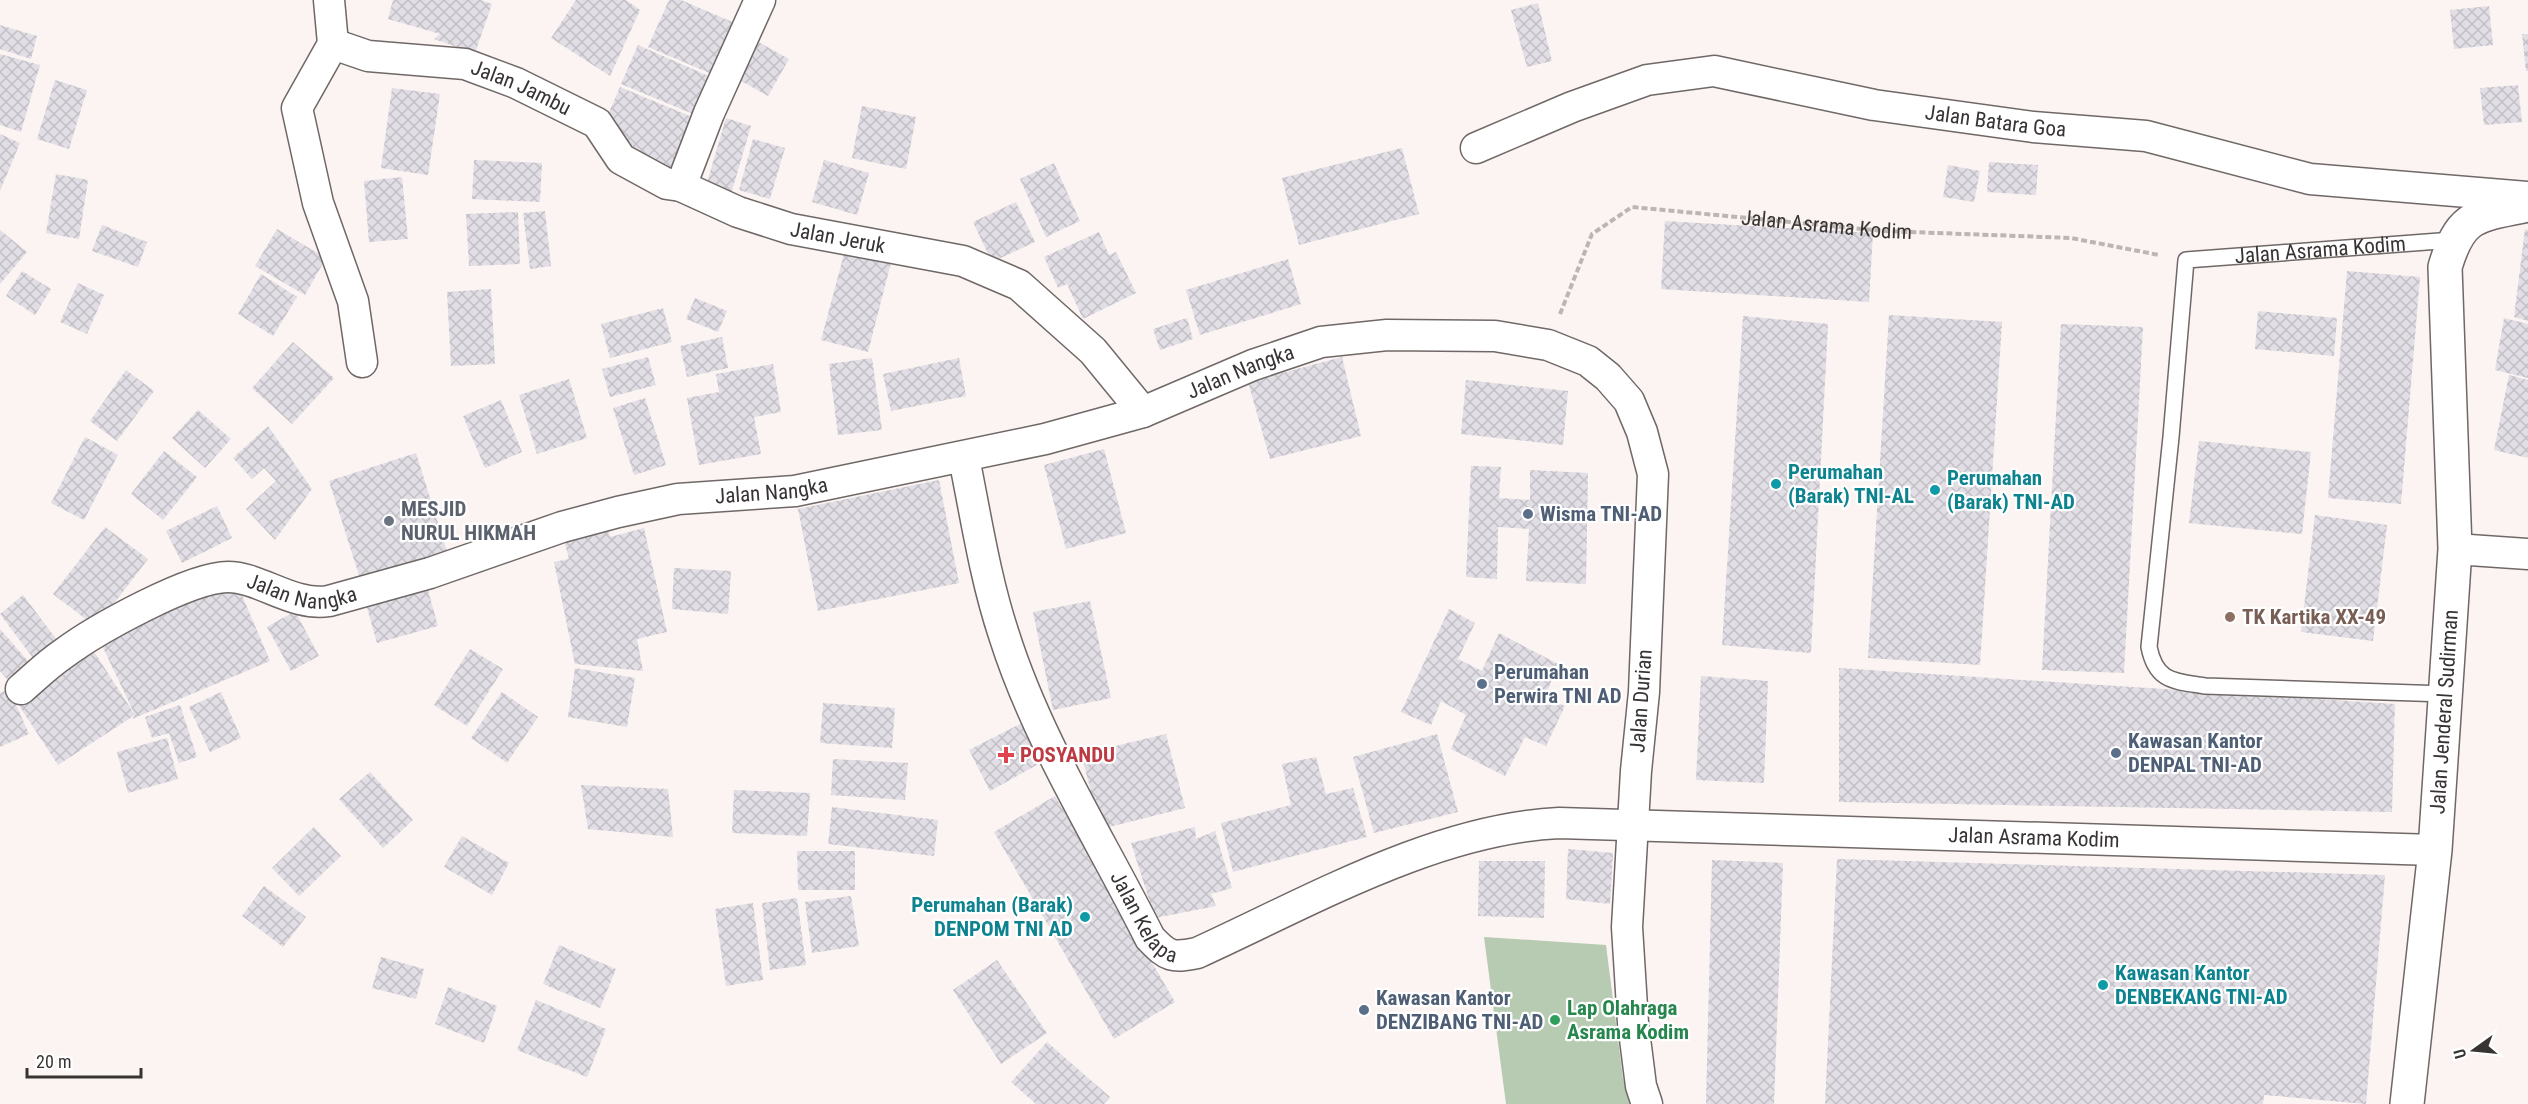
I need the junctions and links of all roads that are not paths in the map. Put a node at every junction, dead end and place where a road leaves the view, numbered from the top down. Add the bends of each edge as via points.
1 (330, 0) edge
2 (759, 0) edge
3 (333, 44) junction
4 (1476, 148) dead end
5 (681, 186) junction
6 (2528, 197) edge
7 (2528, 205) edge
8 (2449, 254) junction
9 (1548, 345) joint
10 (362, 363) dead end
11 (1143, 412) junction
12 (964, 458) junction
13 (2455, 549) junction
14 (2528, 554) edge
15 (21, 689) dead end
16 (2446, 694) junction
17 (1632, 826) junction
18 (2435, 850) junction
19 (1647, 1104) edge
20 (2407, 1104) edge

1 - 3 street
2 - 5 street
3 - 5 street, Jalan Jambu via 368,56 465,64 516,83 597,123 621,159 666,184
3 - 10 street via 297,108 318,203 354,301
4 - 6 street, Jalan Batara Goa via 1647,80 1714,71 1874,105 2033,127 2146,136 2310,179
5 - 11 street, Jalan Jeruk via 738,212 791,229 963,261 1019,285 1093,351
7 - 8 main road via 2481,215 2462,228
8 - 13 main road, Jalan Jenderal Sudirman via 2445,318
8 - 16 lane, Jalan Asrama Kodim via 2186,260 2149,647 2152,664 2160,675 2179,682
9 - 11 street, Jalan Nangka via 1494,336 1387,335 1321,342 1253,365
9 - 17 street, Jalan Durian via 1588,361 1629,401 1653,474 1644,692
11 - 12 street, Jalan Nangka
12 - 15 street, Jalan Nangka via 795,491 678,499 561,527 430,573 316,603 236,578 210,579 94,634
12 - 17 street, Jalan Kelapa via 1004,636 1076,799 1150,938 1164,953 1178,957 1197,953 1380,871 1482,833 1520,825 1559,823
13 - 14 street
13 - 16 main road, Jalan Jenderal Sudirman
16 - 18 main road, Jalan Jenderal Sudirman
17 - 18 street, Jalan Asrama Kodim
17 - 19 street, Jalan Durian via 1628,959 1641,1086
18 - 20 main road, Jalan Jenderal Sudirman

